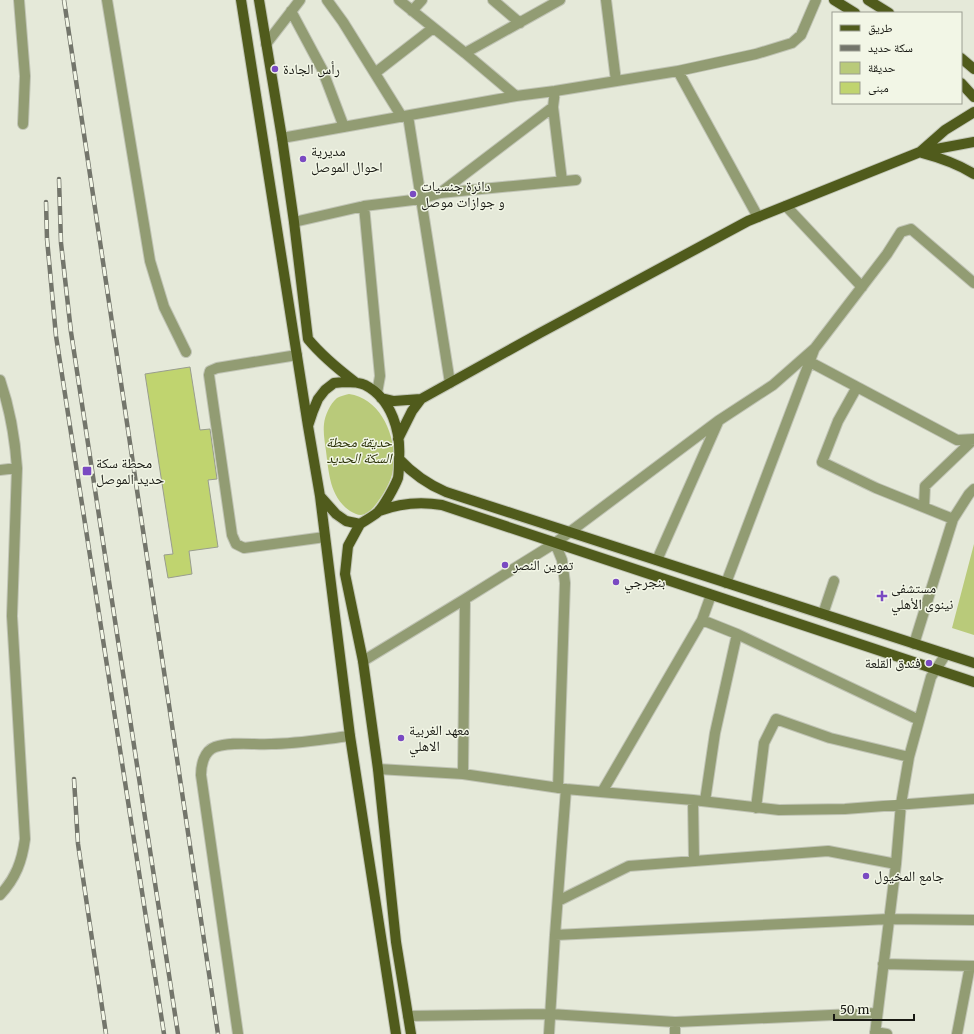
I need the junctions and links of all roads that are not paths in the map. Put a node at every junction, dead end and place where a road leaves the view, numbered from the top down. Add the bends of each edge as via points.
1 (19, 0) edge
2 (107, 0) edge
3 (241, 0) edge
4 (259, 0) edge
5 (300, 0) edge
6 (327, 0) edge
7 (399, 0) edge
8 (422, 0) edge
9 (493, 0) edge
10 (560, 0) edge
11 (606, 0) edge
12 (816, 0) edge
13 (834, 0) edge
14 (868, 0) edge
15 (291, 11) junction
16 (412, 11) junction
17 (853, 12) edge
18 (887, 12) edge
19 (520, 22) junction
20 (433, 28) junction
21 (266, 44) junction
22 (465, 53) junction
23 (962, 59) edge
24 (974, 69) edge
25 (678, 71) junction
26 (375, 73) junction
27 (616, 81) junction
28 (962, 84) edge
29 (555, 91) junction
30 (516, 96) junction
31 (974, 98) edge
32 (554, 107) junction
33 (974, 112) edge
34 (405, 116) junction
35 (23, 124) dead end
36 (344, 127) junction
37 (282, 138) junction
38 (974, 142) edge
39 (920, 152) junction
40 (974, 174) edge
41 (576, 180) dead end
42 (562, 181) junction
43 (440, 193) junction
44 (421, 199) junction
45 (364, 206) junction
46 (786, 206) junction
47 (758, 217) junction
48 (294, 222) junction
49 (974, 283) edge
50 (862, 287) junction
51 (815, 348) junction
52 (186, 352) dead end
53 (297, 355) junction
54 (810, 362) junction
55 (0, 380) edge
56 (355, 382) junction
57 (450, 383) junction
58 (857, 387) junction
59 (379, 396) junction
60 (421, 400) junction
61 (718, 420) junction
62 (308, 426) junction
63 (398, 439) junction
64 (974, 439) edge
65 (399, 459) junction
66 (17, 468) junction
67 (0, 470) edge
68 (974, 489) edge
69 (320, 496) junction
70 (924, 507) junction
71 (378, 511) junction
72 (953, 519) junction
73 (360, 524) junction
74 (570, 532) junction
75 (325, 537) junction
76 (555, 543) junction
77 (657, 560) junction
78 (834, 581) dead end
79 (726, 583) junction
80 (711, 595) junction
81 (465, 599) junction
82 (823, 614) junction
83 (702, 620) junction
84 (737, 634) junction
85 (914, 644) junction
86 (946, 654) junction
87 (363, 661) junction
88 (974, 663) edge
89 (935, 669) junction
90 (974, 682) edge
91 (919, 720) junction
92 (350, 736) junction
93 (909, 757) junction
94 (378, 769) junction
95 (462, 774) junction
96 (562, 788) junction
97 (602, 792) junction
98 (974, 799) edge
99 (693, 800) junction
100 (704, 801) junction
101 (900, 804) junction
102 (756, 808) junction
103 (694, 861) junction
104 (896, 864) junction
105 (0, 895) edge
106 (558, 901) junction
107 (889, 919) junction
108 (974, 920) edge
109 (555, 935) junction
110 (883, 964) junction
111 (972, 966) edge
112 (877, 1013) junction
113 (550, 1014) junction
114 (408, 1016) junction
115 (675, 1022) junction
116 (875, 1033) edge
117 (238, 1034) edge
118 (396, 1034) edge
119 (411, 1034) edge
120 (549, 1034) edge
121 (675, 1034) edge
122 (887, 1034) edge
123 (957, 1034) edge

1 - 35 street via 25,76
2 - 52 street via 150,260 164,307
3 - 53 main road
4 - 21 main road
5 - 15 street
6 - 26 street
7 - 16 street
8 - 16 street
9 - 19 street
10 - 19 street
11 - 27 street
12 - 25 street via 801,35 792,43 756,54
13 - 17 main road
14 - 18 main road
15 - 21 street
15 - 36 street via 322,69
16 - 20 street
19 - 22 street
20 - 22 street
20 - 26 street
21 - 37 main road
22 - 30 street
23 - 24 main road
25 - 27 street
25 - 47 street
26 - 34 street
27 - 29 street
28 - 31 main road
29 - 30 street
29 - 32 street
30 - 34 street
32 - 42 street
32 - 43 street
33 - 39 main road via 945,130
34 - 36 street
34 - 44 street
36 - 37 street
37 - 48 main road
38 - 39 main road
39 - 40 main road via 943,158
39 - 46 main road
41 - 42 street
42 - 43 street
43 - 44 street
44 - 45 street
44 - 57 street
45 - 48 street
45 - 59 street via 380,376
46 - 47 main road
46 - 50 street
47 - 57 main road
48 - 56 main road via 308,339 330,363
49 - 50 street via 911,229 901,232
50 - 51 street
51 - 54 street
51 - 61 street via 773,385
53 - 62 main road
53 - 75 street via 210,371 232,535 236,544 244,548
54 - 58 street
54 - 79 street
55 - 66 street via 10,413
56 - 59 main road via 365,385
56 - 62 main road via 334,384 325,390 318,399
57 - 60 main road
58 - 64 street via 957,440
58 - 70 street via 838,421 822,462
59 - 60 main road via 394,401
59 - 63 main road via 392,415
60 - 63 main road via 412,411
61 - 74 street
61 - 77 street
62 - 69 main road
63 - 65 main road
64 - 70 street via 925,486
65 - 71 main road via 398,478
65 - 74 main road via 415,476 435,488
66 - 67 street
66 - 105 street via 12,616 25,839 16,873
68 - 72 street
69 - 73 main road via 336,514 346,521
69 - 75 main road
70 - 72 street
71 - 73 main road
71 - 76 main road via 403,503 442,505
72 - 85 street
73 - 87 main road via 348,546 345,574
74 - 76 street
74 - 77 main road
75 - 92 main road
76 - 80 main road
76 - 81 street
76 - 96 street via 562,560 565,583
77 - 79 main road
78 - 82 street
79 - 82 main road
80 - 83 street
80 - 89 main road
81 - 87 street
81 - 95 street
82 - 85 main road
83 - 84 street
83 - 97 street
84 - 91 street
84 - 100 street via 715,733
85 - 86 main road
86 - 88 main road
86 - 89 street
87 - 94 main road
89 - 90 main road
89 - 91 street
91 - 93 street
92 - 117 street via 214,747 202,762 200,775
92 - 118 main road
93 - 101 street
93 - 102 street via 830,738 776,719 764,743
94 - 95 street
94 - 114 main road via 396,942
95 - 96 street
96 - 97 street
96 - 106 street
97 - 99 street
98 - 101 street
99 - 100 street
99 - 103 street
100 - 102 street
101 - 102 street via 831,809
101 - 104 street
103 - 104 street via 828,851
103 - 106 street via 629,866
104 - 107 street
106 - 109 street
107 - 108 street
107 - 109 street
107 - 110 street
109 - 113 street
110 - 111 street
110 - 112 street
111 - 123 street
112 - 115 street
112 - 116 street
113 - 114 street
113 - 115 street
113 - 120 street
114 - 119 main road
115 - 121 street
116 - 122 street

